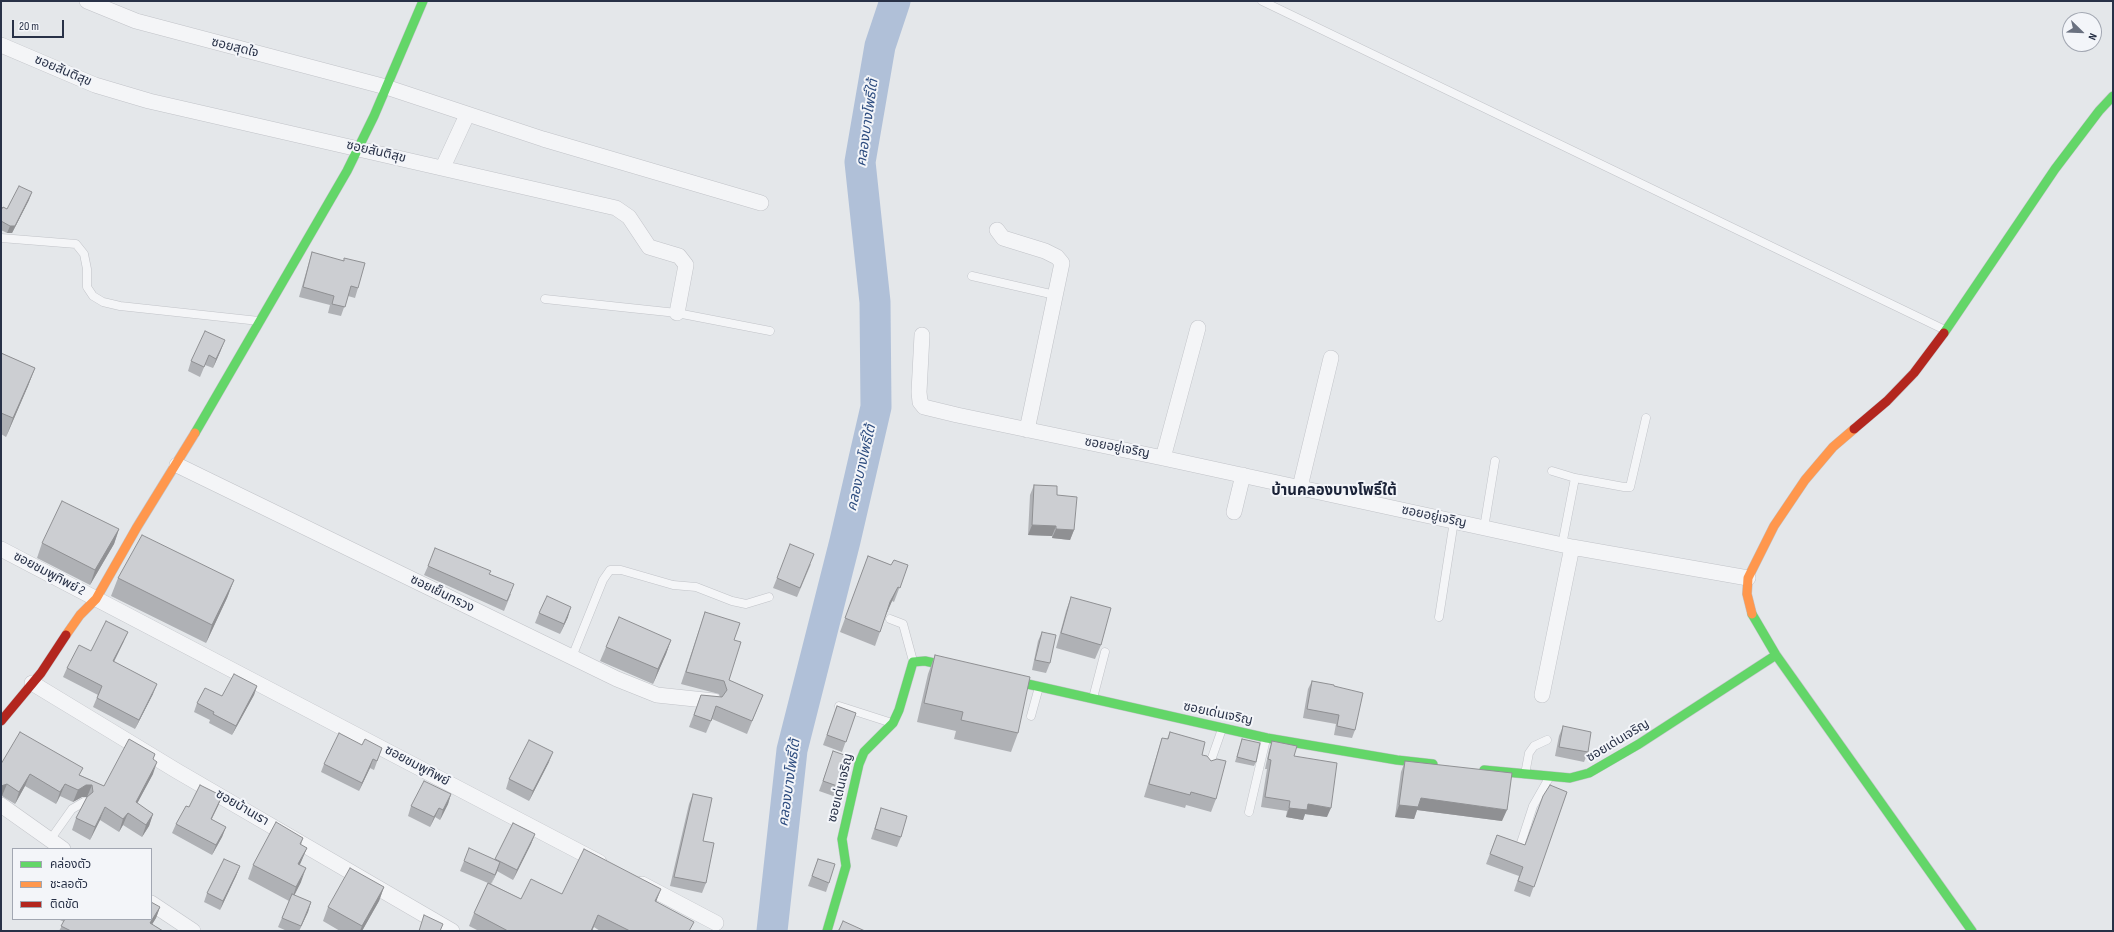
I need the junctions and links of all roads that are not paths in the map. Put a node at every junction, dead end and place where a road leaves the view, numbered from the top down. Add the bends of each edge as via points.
1 (87, 1) edge
2 (423, 1) edge
3 (1262, 1) edge
4 (1274, 4) edge
5 (1, 45) edge
6 (386, 86) junction
7 (2113, 96) edge
8 (467, 114) junction
9 (358, 147) junction
10 (443, 167) junction
11 (761, 203) dead end
12 (997, 230) dead end
13 (1, 238) edge
14 (972, 276) dead end
15 (1056, 295) junction
16 (545, 299) dead end
17 (677, 313) junction
18 (260, 321) junction
19 (1198, 328) dead end
20 (1946, 330) junction
21 (770, 331) dead end
22 (922, 335) dead end
23 (1332, 358) dead end
24 (1646, 418) dead end
25 (1027, 430) junction
26 (1163, 458) junction
27 (1495, 461) dead end
28 (177, 466) junction
29 (1552, 471) dead end
30 (1243, 475) junction
31 (1575, 478) junction
32 (1300, 487) junction
33 (1234, 512) dead end
34 (1454, 521) junction
35 (1484, 528) junction
36 (1567, 546) junction
37 (1, 549) edge
38 (1748, 578) junction
39 (769, 598) dead end
40 (96, 599) junction
41 (1439, 617) dead end
42 (890, 619) edge
43 (1105, 652) dead end
44 (1776, 655) junction
45 (572, 657) junction
46 (913, 662) junction
47 (971, 671) edge
48 (994, 676) edge
49 (32, 683) junction
50 (1040, 687) junction
51 (1542, 695) dead end
52 (1093, 699) junction
53 (714, 701) edge
54 (839, 706) edge
55 (1032, 716) dead end
56 (1, 722) edge
57 (893, 723) junction
58 (1222, 729) junction
59 (1267, 738) junction
60 (1547, 740) dead end
61 (1442, 765) edge
62 (1208, 769) edge
63 (1472, 769) edge
64 (1525, 774) junction
65 (1550, 777) junction
66 (84, 802) edge
67 (1, 805) edge
68 (1249, 812) dead end
69 (50, 840) junction
70 (62, 848) edge
71 (1519, 849) edge
72 (610, 867) edge
73 (631, 878) edge
74 (152, 904) edge
75 (716, 923) dead end
76 (193, 931) edge
77 (452, 931) edge
78 (827, 931) edge
79 (1972, 931) edge

1 - 6 street, ซอยสุดใจ via 136,21
2 - 6 street
3 - 4 lane
4 - 20 lane
5 - 9 street, ซอยสันติสุข via 95,85 149,101
6 - 8 street, ซอยสุดใจ
6 - 9 street
7 - 20 street via 2055,169
8 - 10 street
8 - 11 street, ซอยสุดใจ
9 - 10 street, ซอยสันติสุข
9 - 18 street via 328,205
10 - 17 street, ซอยสันติสุข via 616,208 629,217 648,247 679,256 686,265
12 - 15 street via 1003,238 1057,257 1062,263
13 - 18 lane via 76,244 84,254 87,287 93,296 102,302
14 - 15 lane
15 - 25 street
16 - 17 lane
17 - 21 lane
18 - 28 street
19 - 26 street
20 - 38 street via 1914,373 1833,447 1805,480 1774,526
22 - 25 street, ซอยอยู่เจริญ via 919,392 920,402 924,407
23 - 32 street
24 - 31 lane via 1630,487
25 - 26 street, ซอยอยู่เจริญ
26 - 30 street, ซอยอยู่เจริญ
27 - 35 lane
28 - 40 street via 136,527
28 - 45 street, ซอยเย็นทรวง
29 - 31 lane
30 - 32 street, ซอยอยู่เจริญ
30 - 33 street
31 - 36 lane
32 - 34 street, ซอยอยู่เจริญ
34 - 35 street, ซอยอยู่เจริญ
34 - 41 lane
35 - 36 street, ซอยอยู่เจริญ
36 - 38 street, ซอยอยู่เจริญ
36 - 51 street
37 - 40 street, ซอยชมพูทิพย์ 2
38 - 44 street via 1747,594 1752,614
39 - 45 lane via 746,604 696,587 673,585 621,570 610,570 603,580
40 - 49 street via 80,615
40 - 72 street, ซอยชมพูทิพย์
42 - 46 lane via 903,624
43 - 52 lane
44 - 65 street, ซอยเด่นเจริญ via 1639,744 1589,773 1570,778
44 - 79 street
45 - 53 street, ซอยเย็นทรวง via 658,695
46 - 47 street via 925,661
46 - 57 street, ซอยเด่นเจริญ
48 - 50 street, ซอยเด่นเจริญ
49 - 56 street
49 - 77 street, ซอยบ้านเรา
50 - 52 street, ซอยเด่นเจริญ
50 - 55 lane
52 - 58 street, ซอยเด่นเจริญ
54 - 57 lane
57 - 78 street, ซอยเด่นเจริญ via 871,743 859,764 842,839 846,866
58 - 59 street, ซอยเด่นเจริญ
58 - 62 lane
59 - 61 street, ซอยเด่นเจริญ
59 - 68 lane
60 - 64 lane via 1534,746 1529,753
63 - 64 street, ซอยเด่นเจริญ
64 - 65 street, ซอยเด่นเจริญ
65 - 71 lane via 1533,806
66 - 69 lane via 72,809
67 - 69 street
69 - 70 street
73 - 75 street
74 - 76 street

